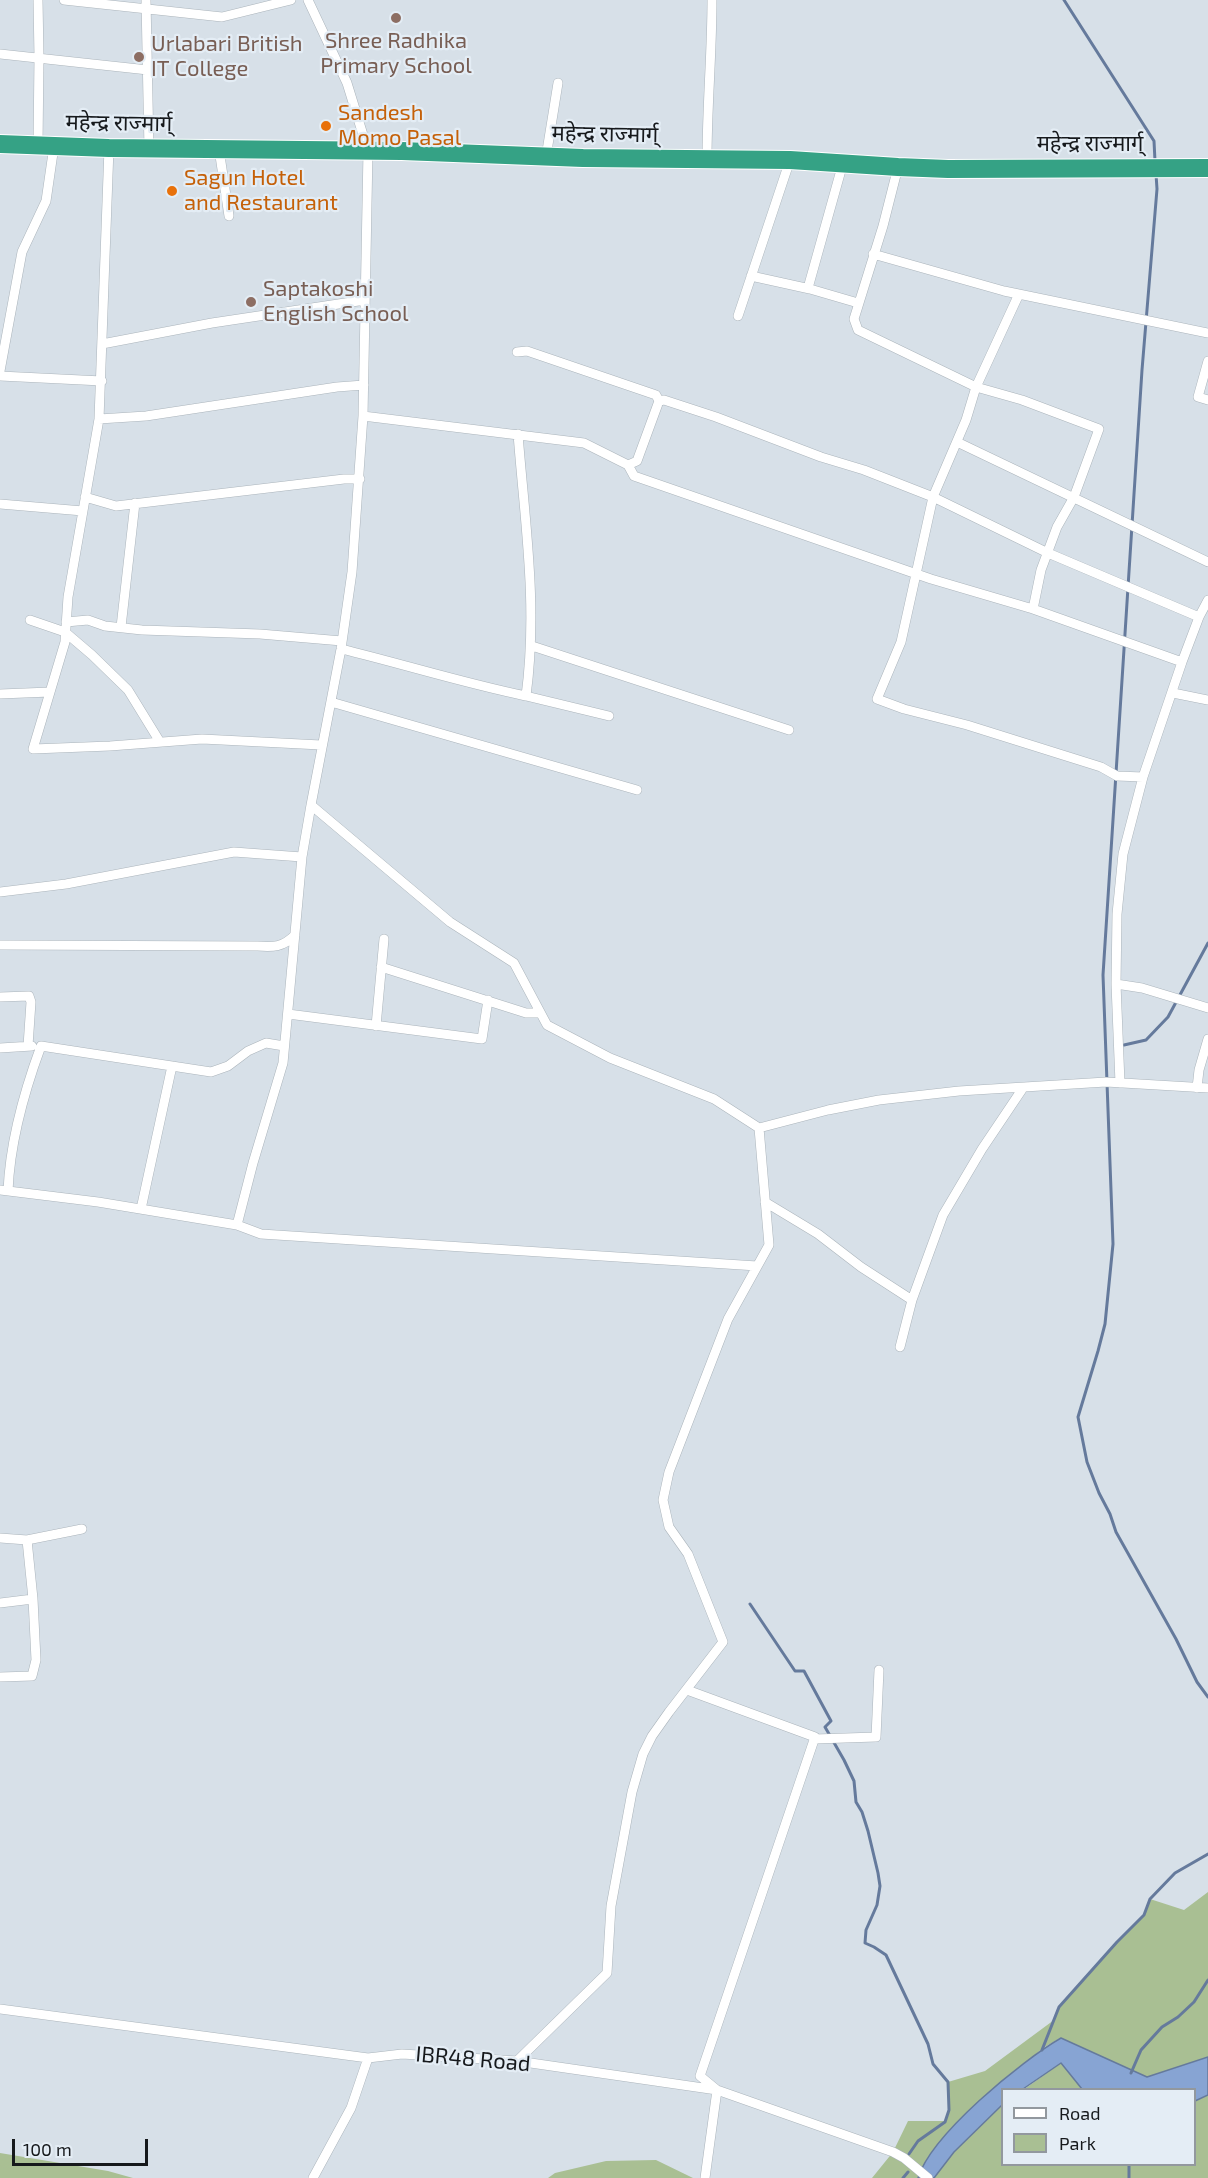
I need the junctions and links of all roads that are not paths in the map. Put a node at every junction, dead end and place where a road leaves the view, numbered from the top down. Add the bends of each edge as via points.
1 (38, 0) edge
2 (64, 0) edge
3 (291, 0) edge
4 (308, 0) edge
5 (712, 0) edge
6 (110, 2) edge
7 (146, 4) edge
8 (0, 54) edge
9 (39, 57) junction
10 (148, 70) junction
11 (558, 82) dead end
12 (0, 144) edge
13 (46, 146) junction
14 (109, 148) junction
15 (149, 149) junction
16 (219, 149) junction
17 (368, 151) junction
18 (546, 157) junction
19 (707, 159) junction
20 (790, 160) junction
21 (843, 163) junction
22 (898, 167) junction
23 (1208, 168) edge
24 (229, 216) dead end
25 (873, 254) junction
26 (751, 276) junction
27 (808, 288) junction
28 (1019, 294) junction
29 (365, 300) junction
30 (858, 303) junction
31 (738, 316) dead end
32 (1208, 333) edge
33 (102, 344) junction
34 (517, 352) dead end
35 (1208, 361) edge
36 (0, 371) edge
37 (0, 376) edge
38 (102, 381) junction
39 (364, 385) junction
40 (976, 387) junction
41 (1208, 400) edge
42 (659, 401) junction
43 (363, 416) junction
44 (99, 418) junction
45 (518, 434) junction
46 (957, 442) junction
47 (628, 465) junction
48 (360, 479) junction
49 (86, 497) junction
50 (933, 497) junction
51 (1074, 497) junction
52 (135, 503) junction
53 (0, 504) edge
54 (83, 511) junction
55 (1048, 553) junction
56 (1208, 561) edge
57 (916, 574) junction
58 (1208, 600) edge
59 (1034, 609) junction
60 (1199, 617) junction
61 (30, 620) dead end
62 (66, 627) junction
63 (121, 627) junction
64 (341, 645) junction
65 (532, 646) junction
66 (1182, 662) junction
67 (50, 692) junction
68 (1173, 693) junction
69 (0, 694) edge
70 (526, 696) junction
71 (1208, 700) edge
72 (331, 702) junction
73 (609, 716) dead end
74 (789, 730) dead end
75 (160, 742) junction
76 (321, 746) junction
77 (1143, 777) junction
78 (637, 790) dead end
79 (311, 805) junction
80 (302, 857) junction
81 (0, 892) edge
82 (295, 935) junction
83 (384, 939) dead end
84 (0, 945) edge
85 (381, 967) junction
86 (1116, 984) junction
87 (0, 998) edge
88 (488, 1000) junction
89 (1208, 1008) edge
90 (540, 1013) junction
91 (288, 1014) junction
92 (376, 1026) junction
93 (1208, 1039) edge
94 (28, 1046) junction
95 (41, 1046) junction
96 (284, 1046) junction
97 (0, 1048) edge
98 (172, 1066) junction
99 (1120, 1083) junction
100 (1197, 1088) junction
101 (1208, 1088) edge
102 (1023, 1089) junction
103 (759, 1128) junction
104 (4, 1190) edge
105 (765, 1202) junction
106 (141, 1209) junction
107 (237, 1225) junction
108 (757, 1266) junction
109 (912, 1300) junction
110 (900, 1347) dead end
111 (82, 1528) dead end
112 (0, 1538) edge
113 (27, 1540) junction
114 (33, 1599) junction
115 (0, 1603) edge
116 (879, 1670) dead end
117 (0, 1677) edge
118 (687, 1690) junction
119 (815, 1739) junction
120 (0, 2009) edge
121 (368, 2058) junction
122 (517, 2061) junction
123 (717, 2090) junction
124 (313, 2178) edge
125 (705, 2178) edge
126 (928, 2178) edge

1 - 9 street
2 - 6 street
3 - 7 street via 222,17
4 - 17 street via 347,83
5 - 19 street
6 - 7 street
7 - 10 street
8 - 9 street
9 - 10 street
9 - 13 street
10 - 15 street
11 - 18 street
12 - 13 highway, महेन्द्र राज्मार्ग्
13 - 14 highway, महेन्द्र राज्मार्ग्
13 - 36 street via 46,201 22,252
14 - 15 highway, महेन्द्र राज्मार्ग्
14 - 33 street
15 - 16 highway, महेन्द्र राज्मार्ग्
16 - 17 highway, महेन्द्र राज्मार्ग्
16 - 24 street
17 - 18 highway, महेन्द्र राज्मार्ग्
17 - 29 street
18 - 19 highway, महेन्द्र राज्मार्ग्
19 - 20 highway, महेन्द्र राज्मार्ग्
20 - 21 highway, महेन्द्र राज्मार्ग्
20 - 26 street
21 - 22 highway, महेन्द्र राज्मार्ग्
21 - 27 street
22 - 23 highway, महेन्द्र राज्मार्ग्
22 - 25 street
25 - 28 street
25 - 30 street
26 - 27 street
26 - 31 street
27 - 30 street
28 - 32 street
28 - 40 street
29 - 33 street
29 - 39 street
30 - 40 street via 854,319 858,330
33 - 38 street
34 - 42 street via 527,351 656,395
35 - 41 street via 1198,398
37 - 38 street
38 - 44 street
39 - 43 street
39 - 44 street via 146,416
40 - 46 street
40 - 51 street via 1099,429
42 - 47 street via 637,461
42 - 50 street via 716,417
43 - 45 street
43 - 48 street
44 - 49 street
45 - 47 street via 585,443
45 - 65 street via 528,527
46 - 50 street
46 - 51 street
47 - 57 street via 634,476
48 - 52 street
48 - 64 street
49 - 52 street via 116,506
49 - 54 street
50 - 55 street
50 - 57 street
51 - 55 street
51 - 56 street
52 - 63 street
53 - 54 street
54 - 62 street
55 - 59 street
55 - 60 street
57 - 59 street
57 - 77 street via 901,642 878,699 1090,764 1117,776
58 - 60 street
59 - 66 street
60 - 66 street
61 - 62 street
62 - 63 street via 88,620
62 - 67 street
62 - 75 street via 128,690
63 - 64 street via 180,633 260,634
64 - 70 street via 445,678
64 - 72 street
65 - 70 street
65 - 74 street
66 - 68 street
67 - 69 street
67 - 75 street via 33,749
68 - 71 street
68 - 77 street
70 - 73 street
72 - 76 street
72 - 78 street
75 - 76 street via 201,739
76 - 79 street
77 - 86 street via 1123,854
79 - 80 street
79 - 90 street via 450,922 514,963
80 - 81 street via 234,852 66,884
80 - 82 street
82 - 84 street via 286,945 276,948
82 - 91 street
83 - 85 street
85 - 88 street
85 - 92 street
86 - 89 street
86 - 99 street
87 - 94 street via 29,996
88 - 90 street via 526,1013
88 - 92 street via 482,1040
90 - 103 street via 547,1025 610,1058 714,1100
91 - 92 street
91 - 96 street
93 - 100 street
94 - 95 street
94 - 97 street
95 - 98 street
95 - 104 street via 15,1134
96 - 98 street via 266,1043 211,1072
96 - 107 street via 283,1063
98 - 106 street
99 - 100 street
99 - 102 street
100 - 101 street
102 - 103 street via 879,1100
102 - 109 street via 943,1215
103 - 105 street
104 - 106 street
105 - 108 street via 769,1245
105 - 109 street
106 - 107 street
107 - 108 street via 280,1236
108 - 118 street via 728,1319 669,1472 663,1500 669,1527 688,1554 723,1642
109 - 110 street
111 - 113 street
112 - 113 street
113 - 114 street
114 - 115 street
114 - 117 street via 36,1660 32,1676
116 - 119 street via 876,1737
118 - 119 street
118 - 122 street via 642,1754 611,1906 607,1973
119 - 123 street via 700,2076
120 - 121 street, IBR48 Road
121 - 122 street, IBR48 Road via 402,2054
121 - 124 street via 351,2108
122 - 123 street, IBR48 Road
123 - 125 street
123 - 126 street, IBR48 Road via 893,2152

